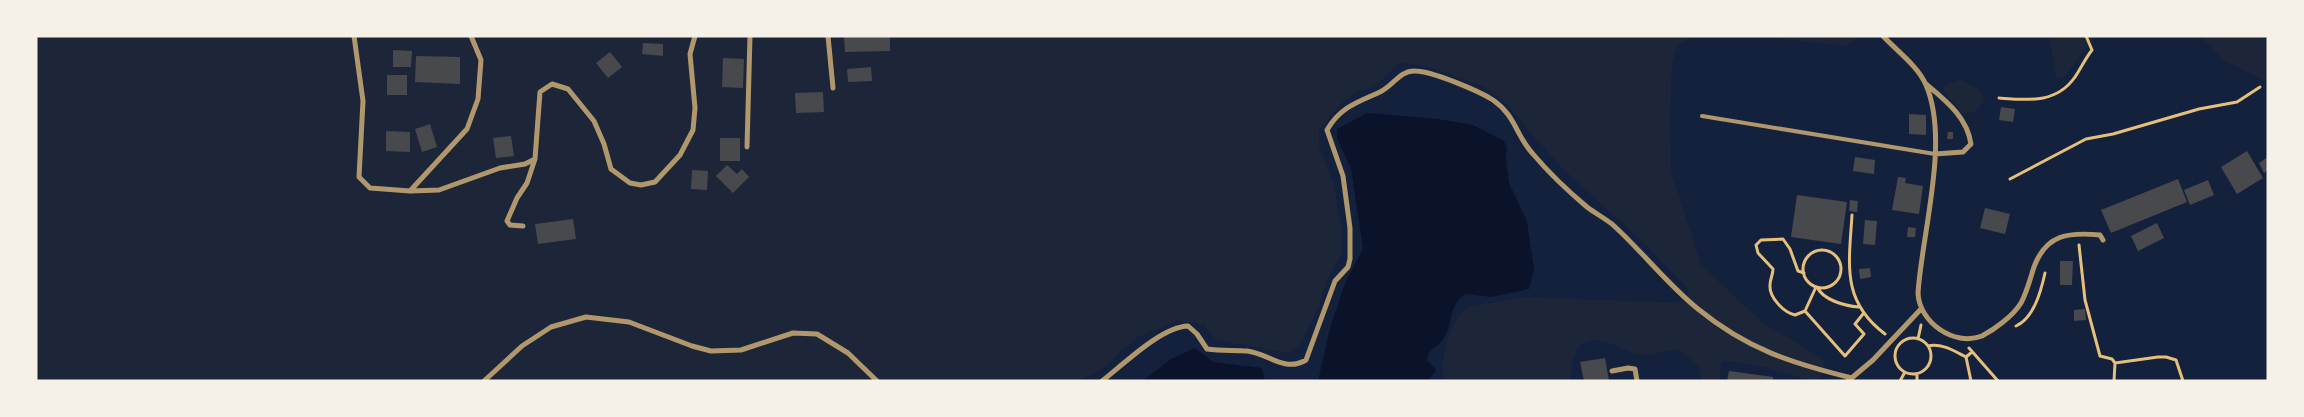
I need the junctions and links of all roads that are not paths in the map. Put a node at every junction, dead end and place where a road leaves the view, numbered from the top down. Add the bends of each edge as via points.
1 (354, 36) edge
2 (471, 36) edge
3 (695, 36) edge
4 (750, 36) edge
5 (828, 36) edge
6 (1883, 36) edge
7 (1926, 84) junction
8 (833, 88) dead end
9 (1702, 116) dead end
10 (747, 146) dead end
11 (1935, 154) junction
12 (535, 158) junction
13 (410, 191) junction
14 (523, 226) dead end
15 (2103, 240) dead end
16 (1921, 309) junction
17 (1612, 372) dead end
18 (1850, 379) edge
19 (484, 381) edge
20 (877, 381) edge
21 (1102, 381) edge
22 (1637, 381) edge

1 - 13 street via 363,101 359,177 370,188
2 - 13 street via 481,60 478,99 467,128
3 - 12 street via 690,54 695,108 692,130 680,155 655,182 630,183 611,169 594,121 568,89 552,84 540,92
4 - 10 street
5 - 8 street
6 - 7 street
7 - 11 street via 1934,114
7 - 11 street via 1959,116 1970,137 1970,144 1963,152
9 - 11 lane
11 - 16 street via 1920,262 1918,293
12 - 13 street via 525,164 500,168 439,190
12 - 14 street via 507,221 510,225
15 - 16 street via 2100,235 2080,233 2056,239 2038,259 2020,306 1982,336 1965,340 1936,326
16 - 18 street
17 - 22 street via 1635,369
18 - 21 street via 1760,350 1718,324 1696,308 1610,223 1588,208 1561,182 1531,152 1513,119 1493,100 1465,85 1417,71 1407,72 1382,91 1354,102 1327,130 1343,176 1350,228 1350,259 1335,281 1306,360 1291,366 1248,351 1207,349 1188,326 1180,326 1172,328
19 - 20 street via 522,346 551,326 586,317 630,322 711,351 741,350 793,333 817,334 848,354

